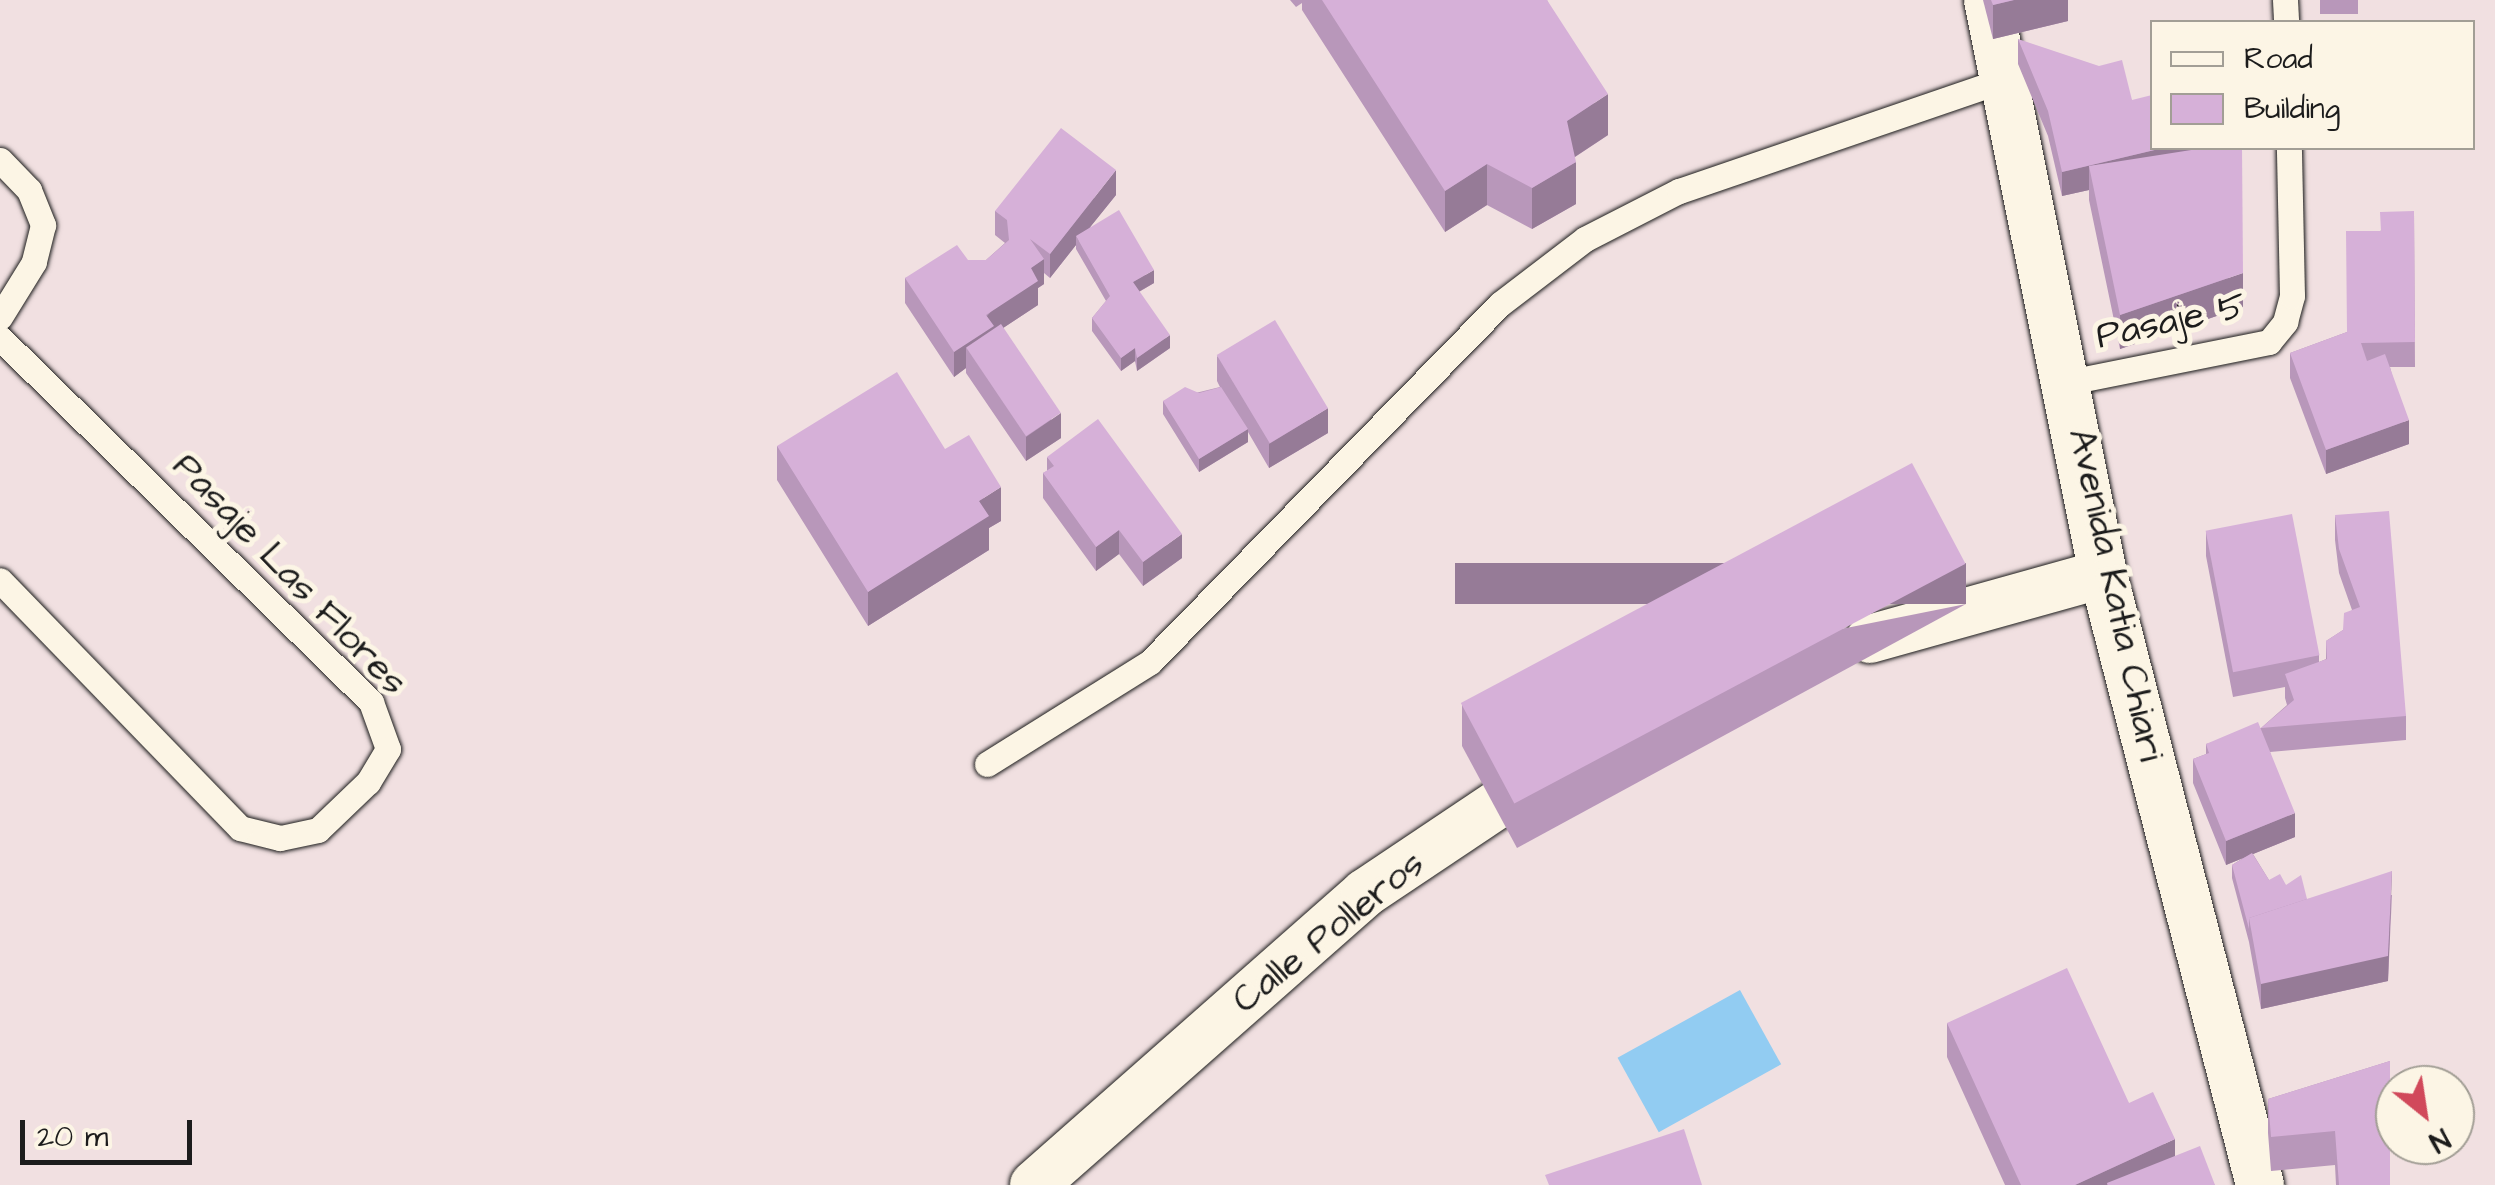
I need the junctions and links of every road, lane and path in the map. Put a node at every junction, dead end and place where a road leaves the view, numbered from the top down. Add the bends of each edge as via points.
1 (1988, 0) edge
2 (2003, 80) junction
3 (2289, 150) edge
4 (0, 160) edge
5 (0, 317) edge
6 (0, 338) edge
7 (2070, 382) junction
8 (2103, 574) junction
9 (0, 580) edge
10 (1822, 652) edge
11 (1579, 748) edge
12 (987, 764) dead end
13 (1034, 1185) edge
14 (2260, 1185) edge

1 - 2 street, Avenida Katia Chiari
2 - 7 street, Avenida Katia Chiari
2 - 12 lane via 1679,192 1586,239 1500,304 1150,662
3 - 7 lane, Pasaje 5 via 2292,296 2285,322 2269,342
4 - 5 lane via 29,190 42,224 34,262
6 - 9 lane, Pasaje Las Flores via 371,702 388,749 368,782 318,830 280,838 240,828
7 - 8 street, Avenida Katia Chiari
8 - 10 street
8 - 14 street, Avenida Katia Chiari
11 - 13 street, Calle Polleros via 1365,893

